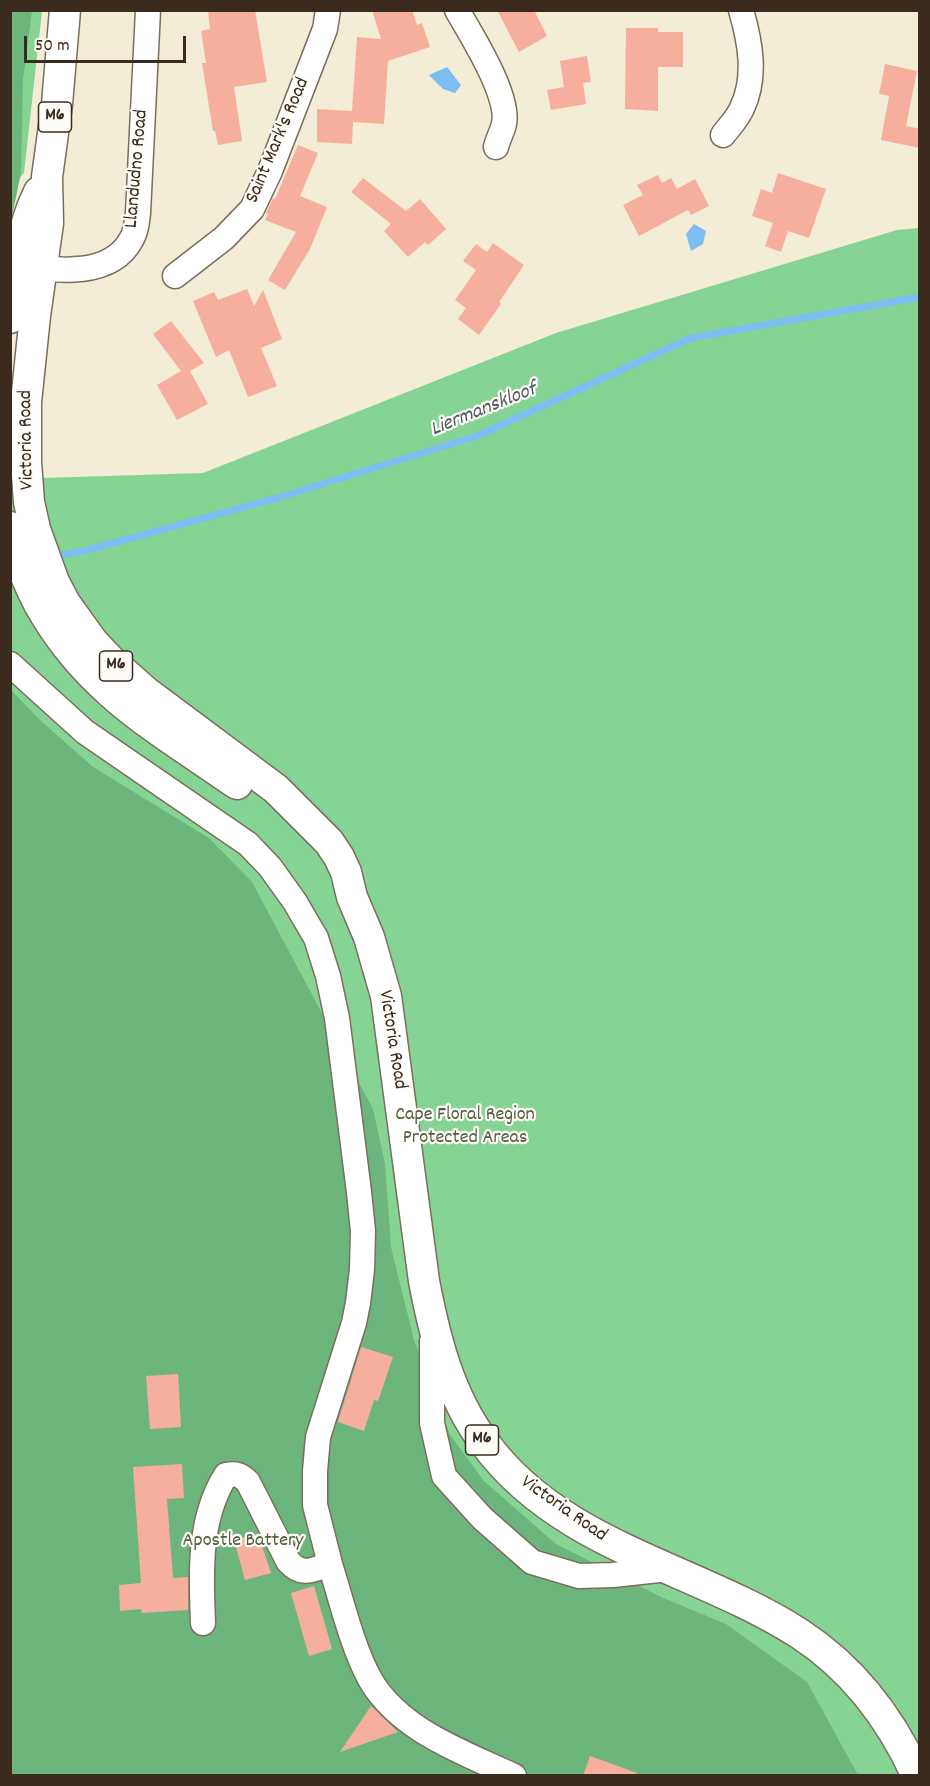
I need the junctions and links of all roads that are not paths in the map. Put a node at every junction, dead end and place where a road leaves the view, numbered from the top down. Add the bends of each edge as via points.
1 (65, 10) edge
2 (148, 10) edge
3 (328, 10) edge
4 (457, 10) edge
5 (741, 10) edge
6 (723, 135) dead end
7 (496, 147) dead end
8 (29, 267) junction
9 (175, 276) dead end
10 (10, 318) edge
11 (18, 463) edge
12 (10, 527) edge
13 (10, 664) edge
14 (351, 897) junction
15 (432, 1321) junction
16 (330, 1564) junction
17 (668, 1569) junction
18 (203, 1623) dead end
19 (514, 1776) edge
20 (917, 1776) edge

1 - 8 main road, Victoria Road / M6 via 47,177 28,222
2 - 8 street, Llandudno Road via 138,213 131,240 116,256 93,267
3 - 9 street, Saint Mark's Road via 325,29 252,209 224,238
4 - 7 street via 485,60 503,104 504,123
5 - 6 street via 751,59 749,81 742,108
8 - 10 main road, Victoria Road / M6
8 - 11 main road, Victoria Road / M6 via 26,402
11 - 14 main road, Victoria Road / M6 via 42,554 65,603 93,642 146,692 252,770 294,807 339,857
12 - 14 main road, Victoria Road / M6 via 33,592 54,632 78,662 132,712 279,817 302,838
13 - 16 street via 85,732 248,844 270,867 316,938 337,1018 363,1232 354,1323 318,1437 315,1505
14 - 15 main road, Victoria Road / M6 via 369,936 386,996
15 - 17 main road, Victoria Road / M6 via 456,1394 483,1441 505,1468 539,1499 575,1523
15 - 17 street via 432,1423 444,1476 482,1518 532,1562 579,1576
16 - 18 street via 311,1571 294,1568 248,1482 241,1475 226,1475 217,1489 202,1546
16 - 19 street via 370,1680 388,1704 406,1721 453,1748
17 - 20 main road, Victoria Road / M6 via 729,1595 800,1634 834,1660 872,1700 902,1744

